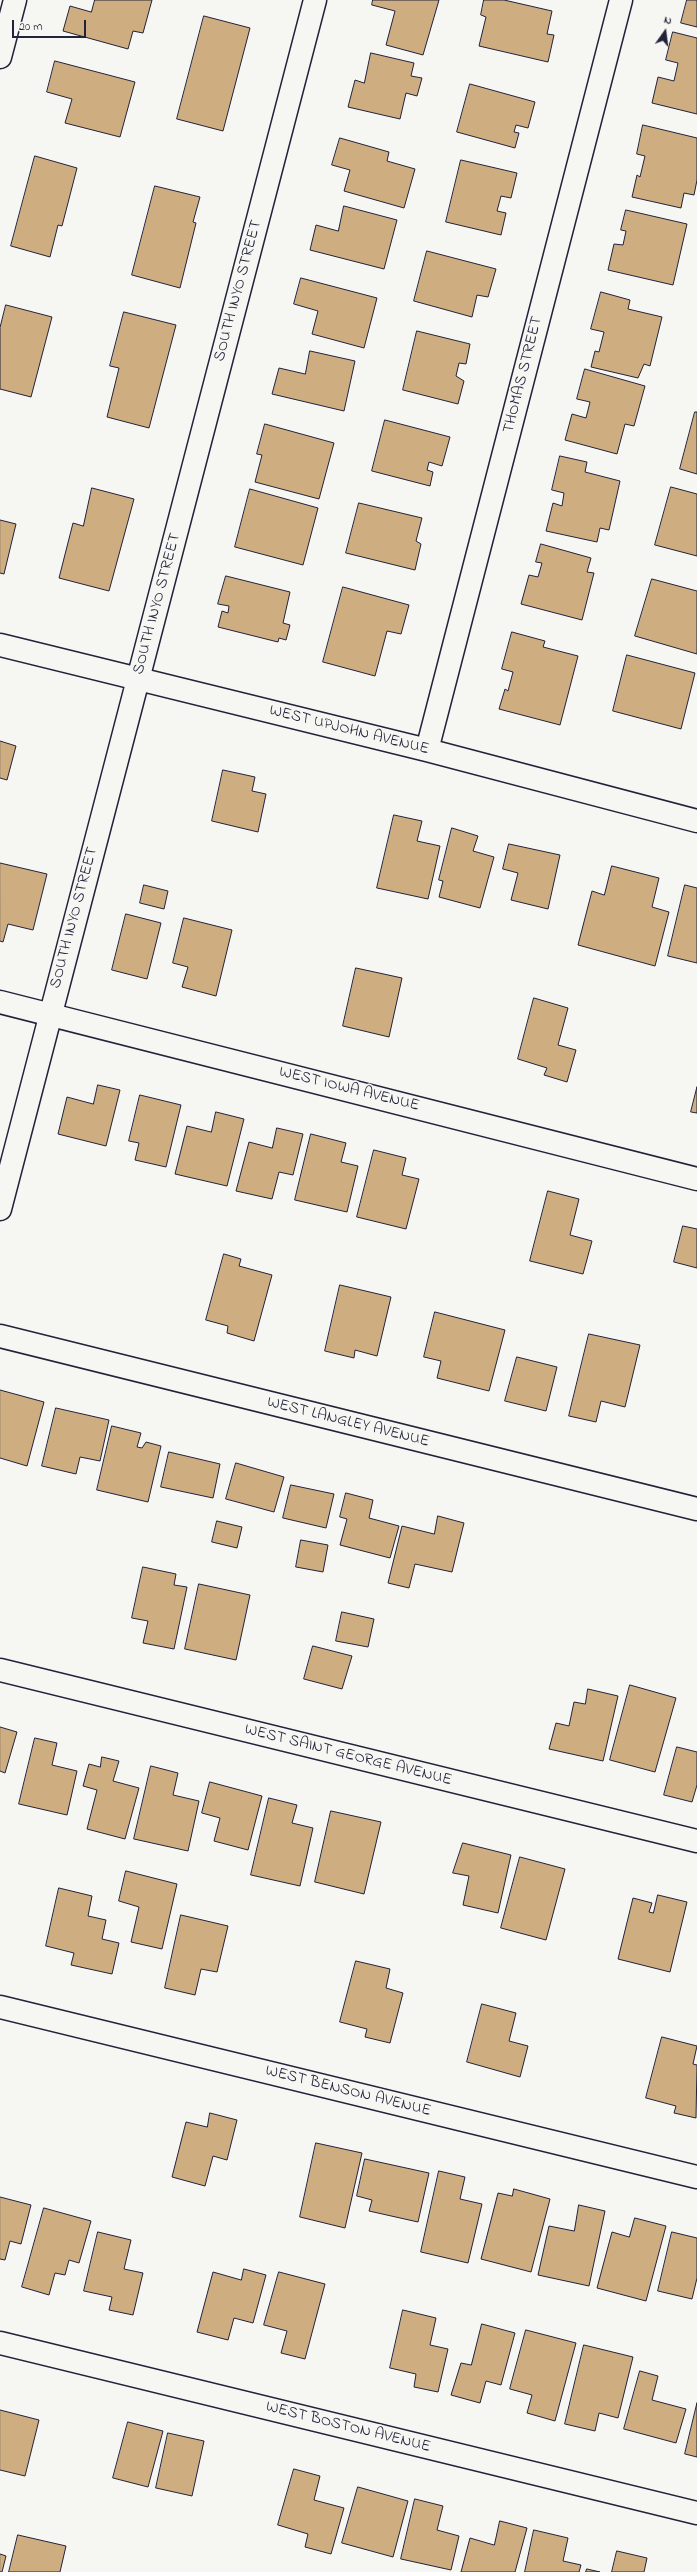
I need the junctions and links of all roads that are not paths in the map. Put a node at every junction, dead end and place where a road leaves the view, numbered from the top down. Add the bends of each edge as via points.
1 (15, 0) edge
2 (315, 0) edge
3 (621, 0) edge
4 (0, 57) edge
5 (0, 645) edge
6 (138, 680) junction
7 (427, 750) junction
8 (697, 821) edge
9 (0, 1002) edge
10 (49, 1014) junction
11 (697, 1179) edge
12 (0, 1209) edge
13 (0, 1336) edge
14 (697, 1509) edge
15 (0, 1670) edge
16 (697, 1842) edge
17 (0, 2007) edge
18 (697, 2177) edge
19 (0, 2343) edge
20 (697, 2513) edge

1 - 4 street
2 - 6 street, SOUTH INYO STREET
3 - 7 street, THOMAS STREET
5 - 6 street, WEST UPJOHN AVENUE
6 - 7 street, WEST UPJOHN AVENUE
6 - 10 street, SOUTH INYO STREET
7 - 8 street, WEST UPJOHN AVENUE
9 - 10 street, WEST IOWA AVENUE
10 - 11 street, WEST IOWA AVENUE
10 - 12 street, SOUTH INYO STREET
13 - 14 street, WEST LANGLEY AVENUE
15 - 16 street, WEST SAINT GEORGE AVENUE
17 - 18 street, WEST BENSON AVENUE
19 - 20 street, WEST BOSTON AVENUE

